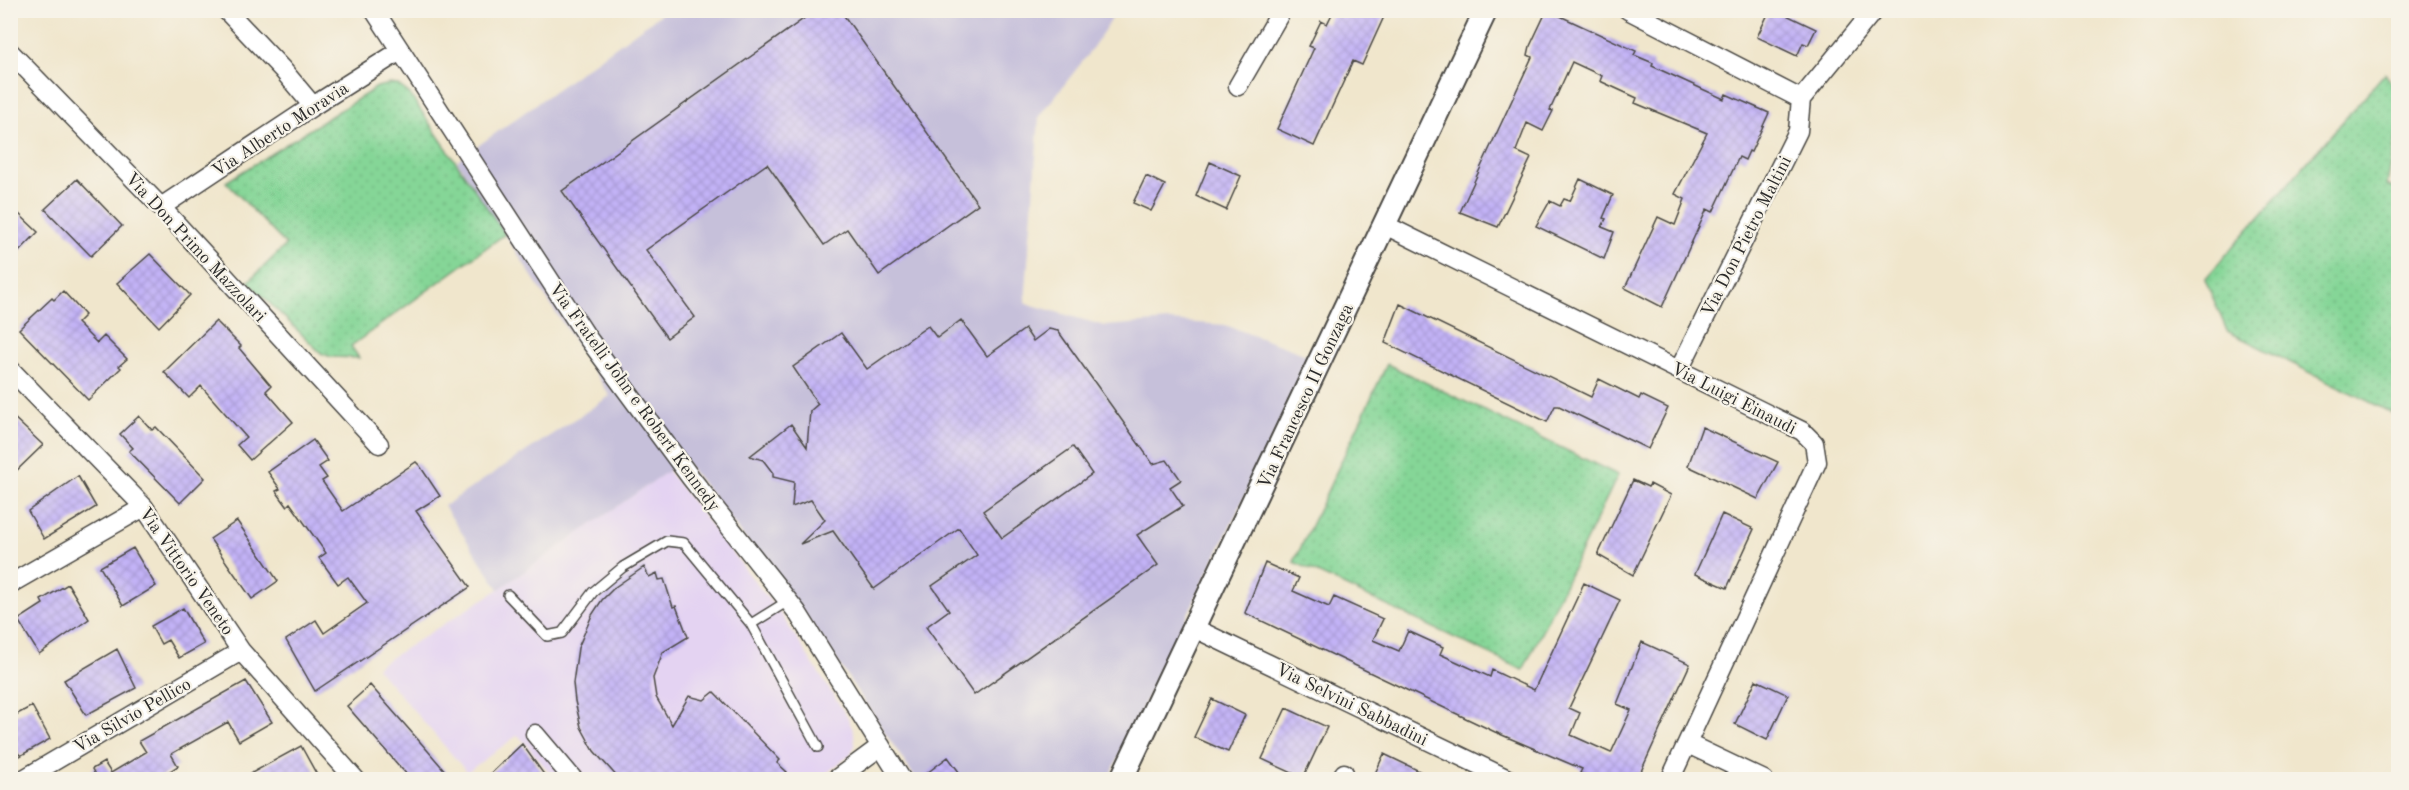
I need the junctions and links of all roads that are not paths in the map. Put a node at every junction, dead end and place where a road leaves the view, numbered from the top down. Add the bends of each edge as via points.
1 (226, 10) edge
2 (374, 10) edge
3 (1282, 10) edge
4 (1486, 10) edge
5 (1628, 10) edge
6 (1874, 10) edge
7 (400, 51) junction
8 (10, 52) edge
9 (1238, 86) dead end
10 (1801, 99) junction
11 (313, 106) junction
12 (161, 207) junction
13 (1385, 225) junction
14 (10, 369) edge
15 (1679, 370) junction
16 (379, 444) dead end
17 (144, 507) junction
18 (10, 584) edge
19 (508, 595) dead end
20 (788, 601) junction
21 (751, 624) junction
22 (1194, 628) junction
23 (242, 651) junction
24 (535, 734) dead end
25 (1688, 744) junction
26 (881, 746) junction
27 (818, 747) dead end
28 (22, 780) edge
29 (356, 780) edge
30 (574, 780) edge
31 (835, 780) edge
32 (902, 780) edge
33 (1121, 780) edge
34 (1510, 780) edge
35 (1670, 780) edge
36 (1764, 780) edge

1 - 11 street
2 - 7 street, Via Fratelli John e Robert Kennedy
3 - 9 street
4 - 13 street, Via Francesco II Gonzaga
5 - 10 street
6 - 10 street
7 - 11 street, Via Alberto Moravia
7 - 20 street, Via Fratelli John e Robert Kennedy via 587,337 665,445
8 - 12 street, Via Don Primo Mazzolari
10 - 15 street, Via Don Pietro Maltini via 1798,131
11 - 12 street, Via Alberto Moravia
12 - 16 street, Via Don Primo Mazzolari
13 - 15 street, Via Luigi Einaudi
13 - 22 street, Via Francesco II Gonzaga
14 - 17 street, Via Vittorio Veneto
15 - 25 street, Via Luigi Einaudi via 1802,431 1814,443 1817,462
17 - 18 street
17 - 23 street, Via Vittorio Veneto
19 - 21 lane via 547,636 562,633 593,592 623,567 667,541 684,543
20 - 21 lane
20 - 26 street, Via Fratelli John e Robert Kennedy via 819,643
21 - 27 lane
22 - 33 street, Via Francesco II Gonzaga
22 - 34 street, Via Selvini Sabbadini
23 - 28 street, Via Silvio Pellico
23 - 29 street, Via Vittorio Veneto
24 - 30 street
25 - 35 street, Via Luigi Einaudi
25 - 36 street
26 - 31 street
26 - 32 street, Via Fratelli John e Robert Kennedy

